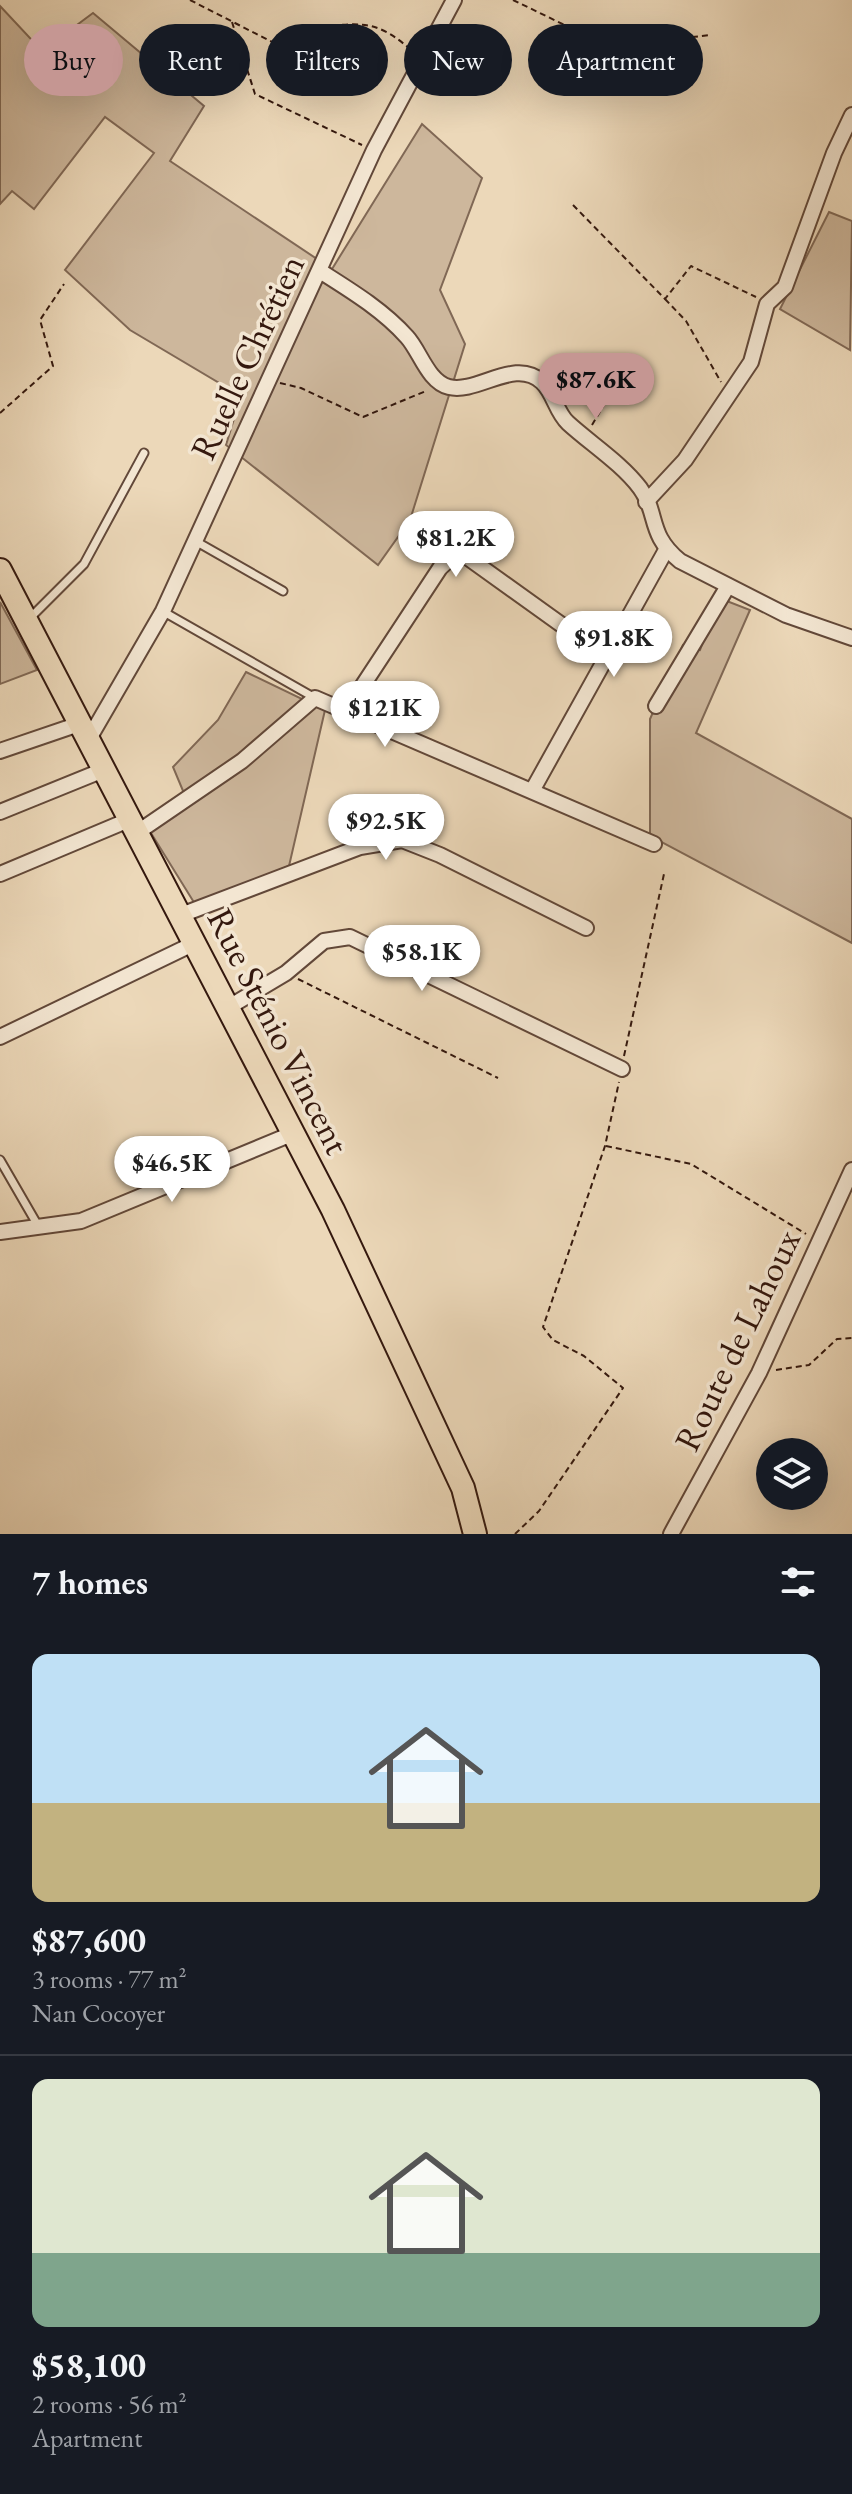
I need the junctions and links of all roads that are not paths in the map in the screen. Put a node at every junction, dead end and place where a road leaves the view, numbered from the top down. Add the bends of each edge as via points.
1 (454, 0) edge
2 (852, 115) edge
3 (320, 271) junction
4 (144, 453) dead end
5 (646, 502) junction
6 (197, 542) junction
7 (666, 550) junction
8 (0, 570) edge
9 (728, 586) junction
10 (283, 591) dead end
11 (163, 611) junction
12 (27, 622) junction
13 (852, 638) edge
14 (605, 656) junction
15 (315, 698) junction
16 (656, 706) dead end
17 (346, 711) junction
18 (86, 730) junction
19 (0, 751) edge
20 (106, 769) junction
21 (532, 791) junction
22 (0, 812) edge
23 (135, 826) junction
24 (654, 844) dead end
25 (0, 874) edge
26 (181, 915) junction
27 (586, 928) dead end
28 (195, 943) junction
29 (229, 1007) junction
30 (0, 1037) edge
31 (622, 1069) road end
32 (294, 1133) junction
33 (0, 1160) edge
34 (852, 1170) edge
35 (37, 1224) junction
36 (0, 1232) edge
37 (475, 1534) edge
38 (671, 1534) edge

1 - 3 street, Ruelle Chrétien via 374,150
2 - 5 street via 785,287 767,304 751,362 685,460
3 - 5 street via 367,301 409,338 442,384 472,386 522,374 542,382 566,422 640,489
3 - 6 street, Ruelle Chrétien
4 - 12 lane via 84,564
5 - 7 street
6 - 10 lane
6 - 11 street, Ruelle Chrétien
7 - 9 street
7 - 14 street
8 - 12 main road, Rue Sténio Vincent
9 - 13 street via 786,615
9 - 16 street
11 - 15 lane
11 - 18 street, Ruelle Chrétien
12 - 18 main road, Rue Sténio Vincent
14 - 17 street via 467,557 454,555 440,568
14 - 21 street
15 - 17 street
15 - 23 street via 275,737
17 - 21 street
18 - 19 street
18 - 20 main road, Rue Sténio Vincent
20 - 22 street
20 - 23 main road, Rue Sténio Vincent
21 - 24 street
23 - 25 street
23 - 26 main road, Rue Sténio Vincent
26 - 27 street via 360,847 402,840
26 - 28 main road, Rue Sténio Vincent
28 - 29 main road, Rue Sténio Vincent
28 - 30 street
29 - 31 street via 286,973 324,941 350,937
29 - 32 main road, Rue Sténio Vincent
32 - 35 street via 81,1221
32 - 37 main road, Rue Sténio Vincent via 429,1411 463,1488
33 - 35 lane
34 - 38 street, Route de Lahoux via 759,1373
35 - 36 street

